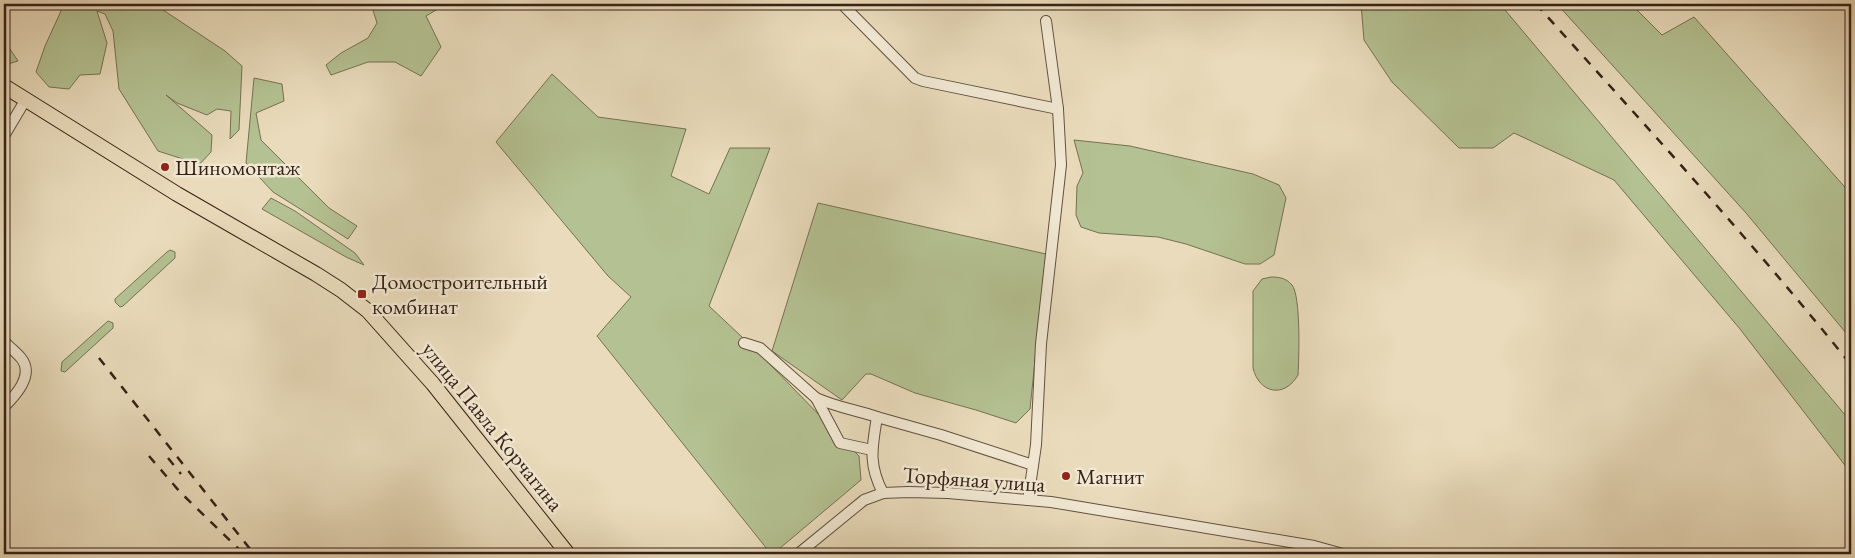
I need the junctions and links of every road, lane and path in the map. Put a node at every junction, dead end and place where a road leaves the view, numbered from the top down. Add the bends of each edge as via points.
1 (842, 4) edge
2 (1046, 21) dead end
3 (4, 86) edge
4 (26, 100) junction
5 (1058, 109) junction
6 (4, 136) edge
7 (4, 341) edge
8 (744, 343) dead end
9 (816, 398) junction
10 (4, 407) edge
11 (877, 417) junction
12 (872, 450) junction
13 (1033, 465) junction
14 (883, 493) junction
15 (1028, 500) junction
16 (1314, 550) edge
17 (568, 554) edge
18 (798, 554) edge
19 (1343, 554) edge

1 - 5 street via 922,81
2 - 5 street
3 - 4 main road, улица Павла Корчагина
4 - 6 street
4 - 17 main road, улица Павла Корчагина via 177,194 323,279 368,311 433,384
5 - 13 street via 1059,187 1041,344
7 - 10 street via 23,360 26,373 20,391
8 - 9 street via 760,348
9 - 11 street
9 - 12 street via 840,443
11 - 12 street
11 - 13 street
12 - 14 street via 874,476
13 - 15 street
14 - 15 street, Торфяная улица via 948,492
14 - 18 street, Торфяная улица via 864,500
15 - 16 street, Торфяная улица
16 - 19 street, Торфяная улица

